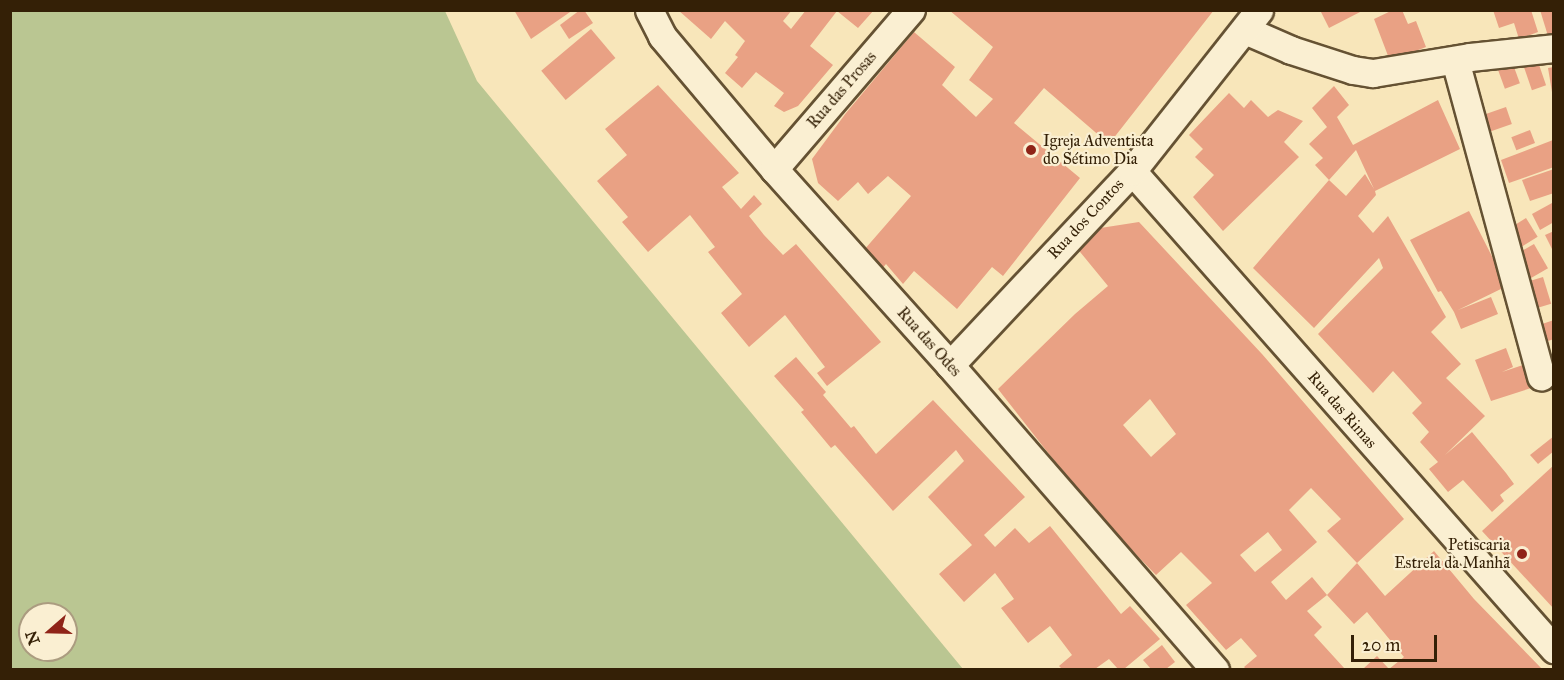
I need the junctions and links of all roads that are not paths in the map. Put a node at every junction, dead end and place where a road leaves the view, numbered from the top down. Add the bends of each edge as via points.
1 (649, 10) edge
2 (911, 10) edge
3 (1252, 20) edge
4 (1554, 48) edge
5 (1455, 60) junction
6 (774, 169) junction
7 (1132, 171) junction
8 (1543, 360) edge
9 (950, 365) junction
10 (1554, 649) edge
11 (1215, 669) edge

1 - 6 street, Rua das Odes via 662,36
2 - 6 street, Rua das Prosas
3 - 5 street via 1291,50 1373,74
3 - 7 street, Rua dos Contos
4 - 5 street
5 - 8 street
6 - 9 street, Rua das Odes
7 - 9 street, Rua dos Contos
7 - 10 street, Rua das Rimas
9 - 11 street, Rua das Odes

